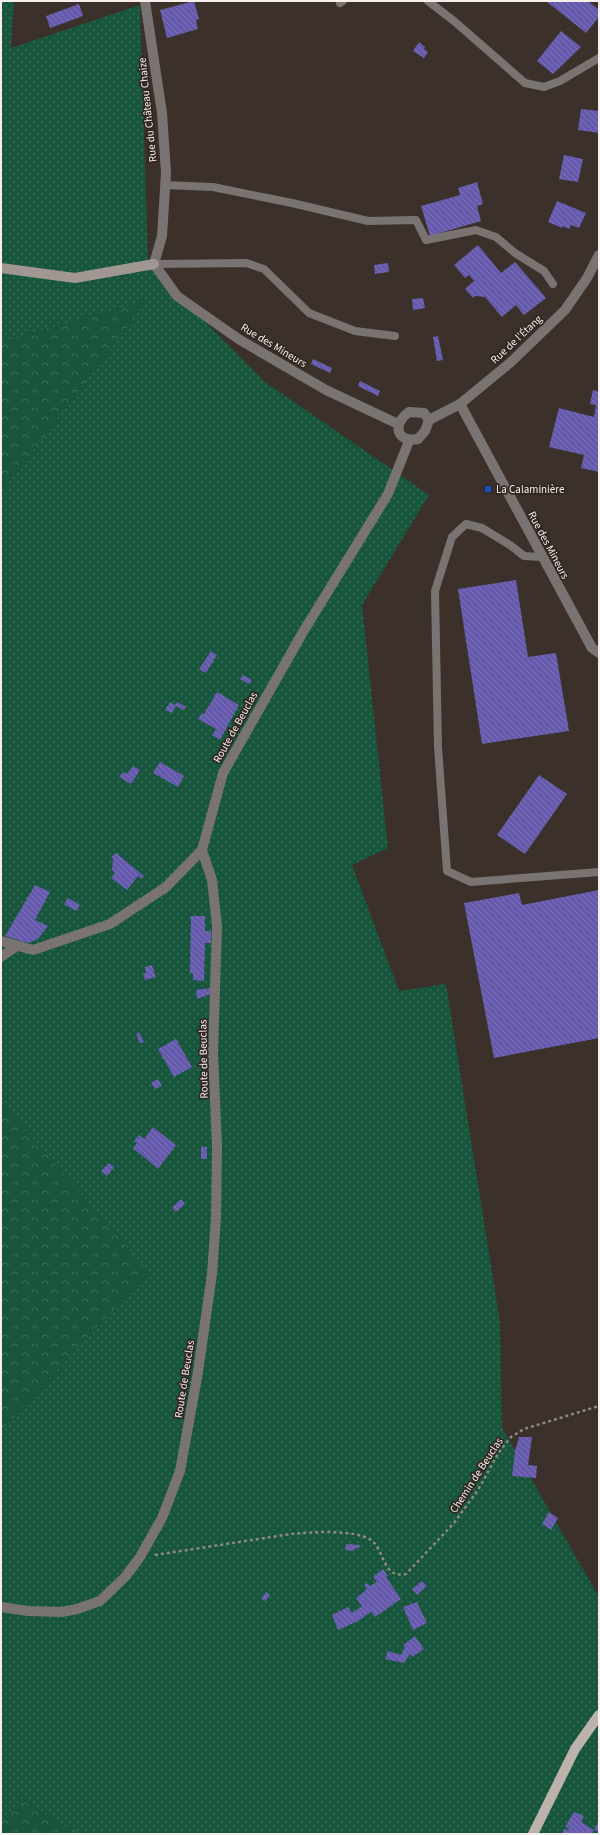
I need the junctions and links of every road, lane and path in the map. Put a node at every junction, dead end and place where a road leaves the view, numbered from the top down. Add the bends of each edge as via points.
1 (145, 1) edge
2 (428, 1) edge
3 (599, 58) edge
4 (165, 185) junction
5 (599, 255) edge
6 (154, 264) junction
7 (1, 268) edge
8 (553, 284) dead end
9 (395, 336) dead end
10 (460, 404) junction
11 (429, 420) junction
12 (398, 424) junction
13 (408, 441) junction
14 (542, 557) junction
15 (599, 653) edge
16 (202, 850) junction
17 (599, 872) edge
18 (1, 941) edge
19 (17, 946) junction
20 (1, 957) edge
21 (599, 1406) edge
22 (140, 1557) junction
23 (1, 1607) edge
24 (599, 1715) edge
25 (533, 1834) edge

1 - 4 street, Rue du Château Chaize via 162,113
2 - 3 lane via 525,84 544,87 560,81
4 - 6 street, Rue du Château Chaize via 162,236
4 - 8 lane via 213,187 368,221 416,220 426,240 476,230 496,237 515,253 544,271
5 - 10 street, Rue de l'Étang via 565,310 511,362
6 - 7 street via 75,278
6 - 9 lane via 246,263 264,269 309,313 355,331
6 - 12 street, Rue des Mineurs via 177,296 240,340 326,390
10 - 11 street, Rue de l'Étang
10 - 14 street, Rue des Mineurs
11 - 12 street via 424,413 409,412
11 - 13 street via 425,431 418,439
12 - 13 street via 402,437
13 - 16 street, Route de Beuclas via 388,494 299,639 223,773
14 - 15 street, Rue des Mineurs via 592,648
14 - 17 lane via 524,556 482,528 466,524 452,537 435,591 438,747 447,870 471,882
16 - 19 street via 166,887 110,924 33,950
16 - 22 street, Route de Beuclas via 212,880 217,926 213,1054 217,1153 212,1274 180,1471 162,1518
18 - 19 street
19 - 20 street
21 - 22 path, Chemin de Beuclas via 541,1423 512,1436 499,1452 478,1490 458,1518 406,1574 398,1575 391,1572 372,1541 363,1536 326,1532 291,1534
22 - 23 street, Route de Beuclas via 108,1595 91,1605 62,1612
24 - 25 main road via 575,1749

